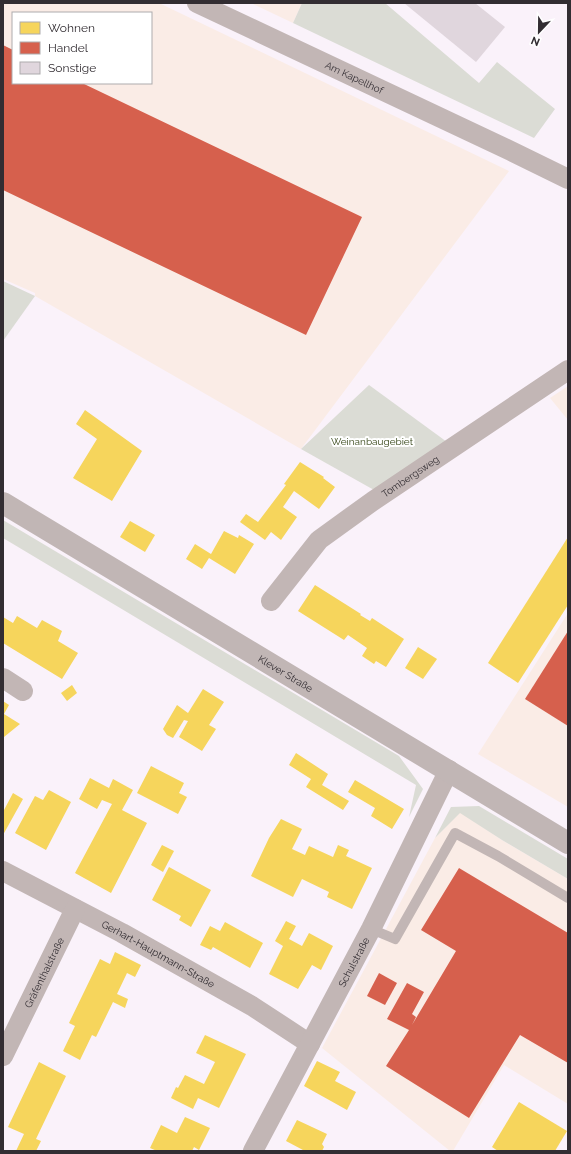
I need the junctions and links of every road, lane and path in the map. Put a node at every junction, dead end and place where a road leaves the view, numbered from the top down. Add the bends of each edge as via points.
1 (197, 3) edge
2 (568, 179) edge
3 (568, 370) edge
4 (3, 503) edge
5 (271, 601) dead end
6 (3, 678) edge
7 (23, 691) dead end
8 (449, 770) junction
9 (568, 843) edge
10 (3, 871) edge
11 (568, 898) edge
12 (75, 909) junction
13 (371, 929) junction
14 (8, 1033) edge
15 (310, 1044) junction
16 (3, 1056) edge
17 (253, 1151) edge

1 - 2 street, Am Kapellhof
3 - 5 street, Tombergsweg via 319,540
4 - 8 main road, Klever Straße
6 - 7 street
8 - 9 main road, Klever Straße
8 - 13 street, Schulstraße
10 - 12 street, Gerhart-Hauptmann-Straße
11 - 13 lane via 455,833 395,939
12 - 14 street, Gräfenthalstraße
12 - 15 street, Gerhart-Hauptmann-Straße via 252,1006
13 - 15 street, Schulstraße
14 - 16 street, Gräfenthalstraße
15 - 17 street, Schulstraße

